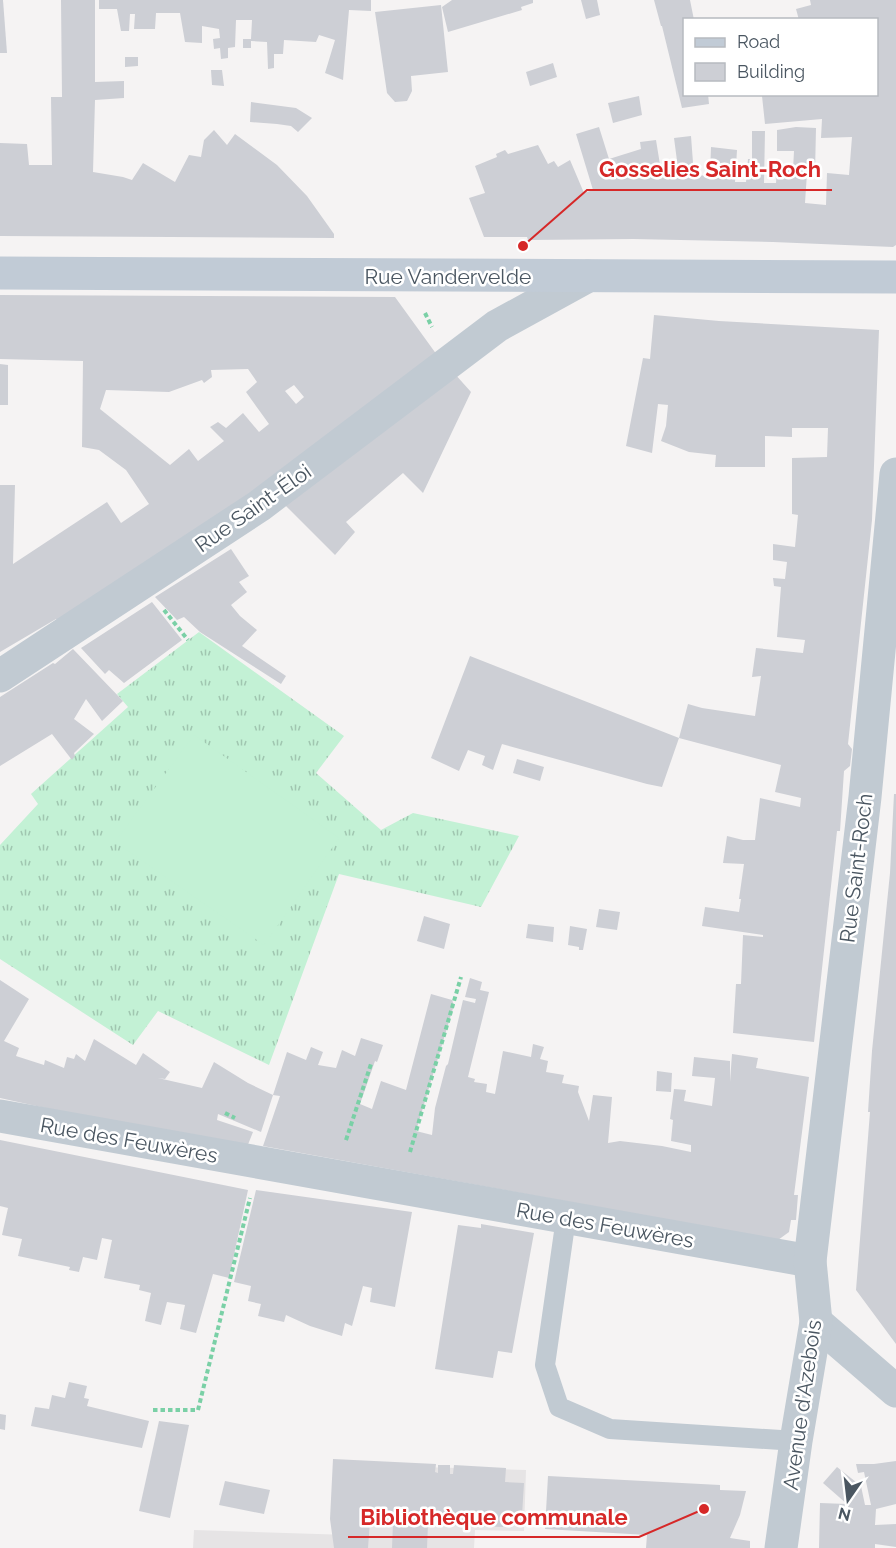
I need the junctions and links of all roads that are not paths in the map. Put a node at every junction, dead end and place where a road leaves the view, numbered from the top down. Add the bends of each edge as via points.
1 (0, 273) edge
2 (489, 276) junction
3 (588, 276) junction
4 (896, 277) edge
5 (497, 326) junction
6 (896, 474) edge
7 (0, 676) edge
8 (0, 1116) edge
9 (566, 1218) junction
10 (810, 1261) junction
11 (816, 1322) junction
12 (896, 1391) edge
13 (796, 1442) junction
14 (781, 1548) edge

1 - 2 main road, Rue Vandervelde
2 - 3 main road, Rue Vandervelde
2 - 5 street via 500,303
3 - 4 main road, Rue Vandervelde
3 - 5 street, Rue Saint-Éloi
5 - 7 street, Rue Saint-Éloi via 259,506
6 - 10 street, Rue Saint-Roch via 865,797
8 - 9 street, Rue des Feuwères
9 - 10 street, Rue des Feuwères
9 - 13 lane via 545,1365 559,1407 610,1429
10 - 11 street, Avenue d'Azebois
11 - 12 street
11 - 13 street, Avenue d'Azebois
13 - 14 street, Avenue d'Azebois

